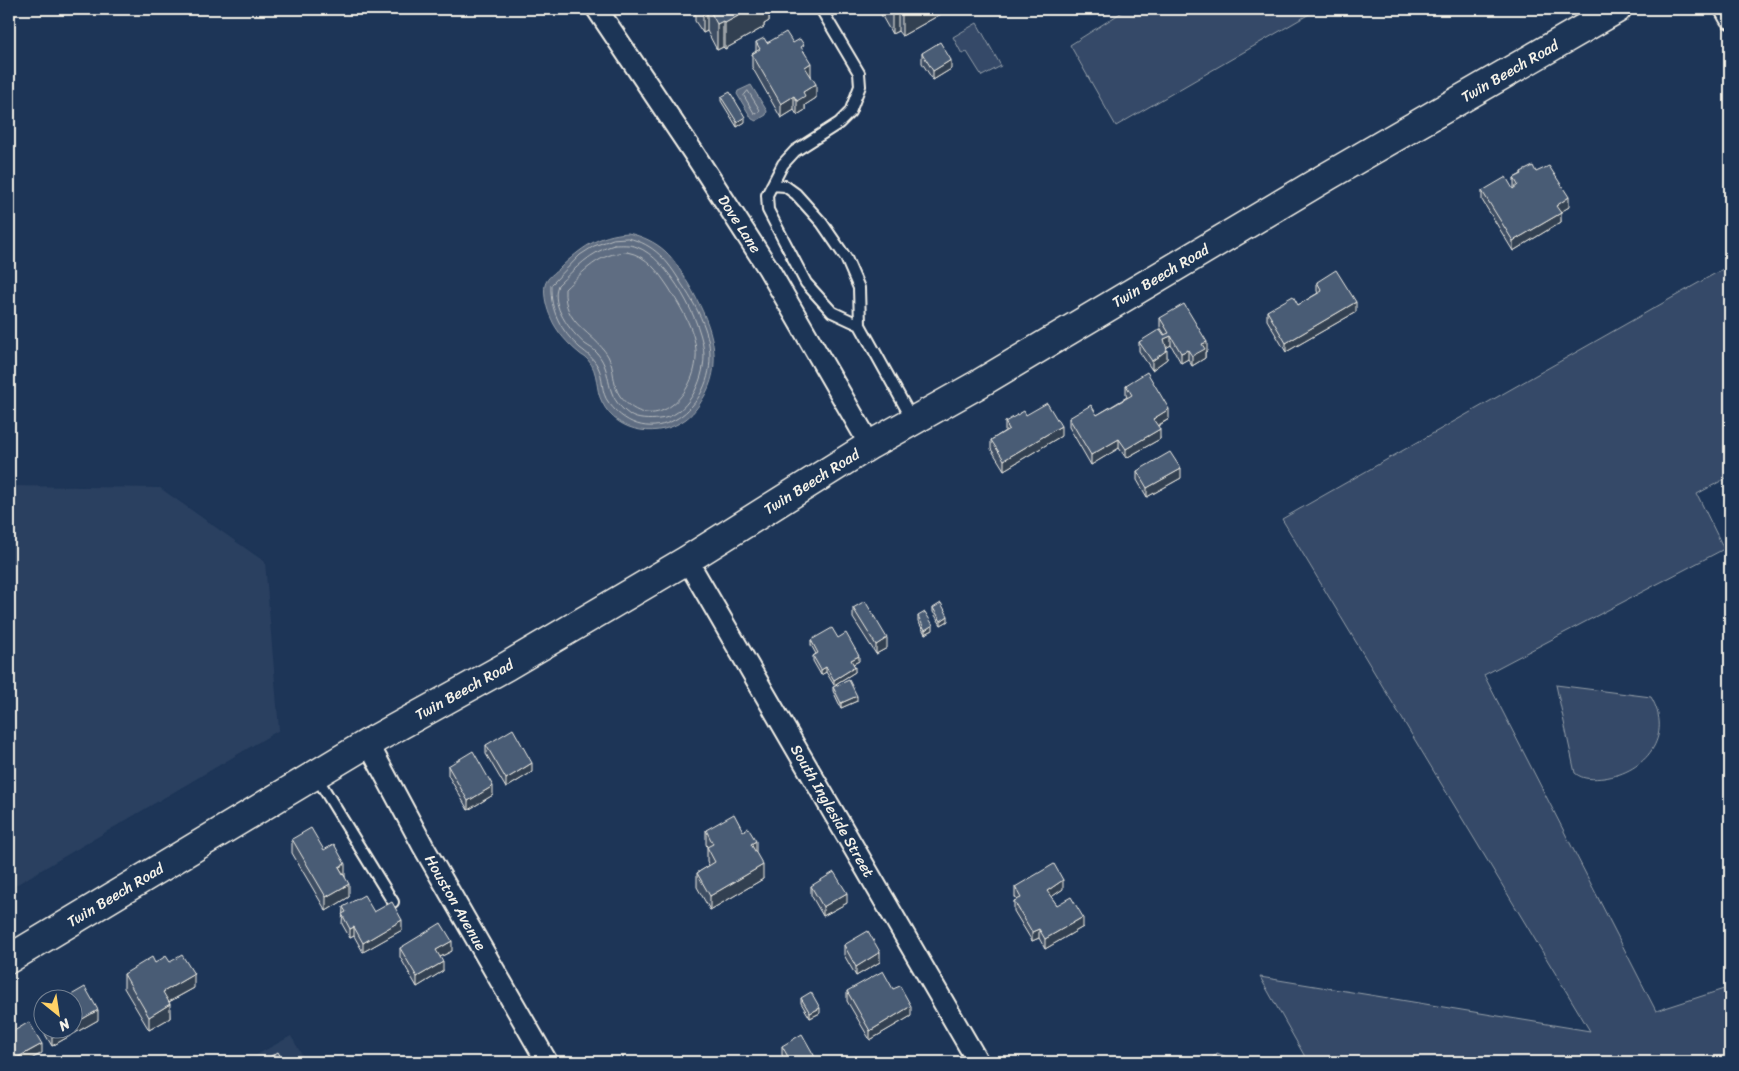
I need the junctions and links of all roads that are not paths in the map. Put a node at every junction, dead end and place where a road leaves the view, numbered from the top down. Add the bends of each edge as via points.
1 (597, 9) edge
2 (822, 9) edge
3 (1617, 9) edge
4 (1725, 9) edge
5 (1730, 18) edge
6 (772, 185) junction
7 (860, 325) junction
8 (913, 420) junction
9 (870, 445) junction
10 (687, 560) junction
11 (368, 743) junction
12 (315, 775) junction
13 (393, 902) edge
14 (9, 959) edge
15 (547, 1062) edge
16 (978, 1062) edge

1 - 9 street, Dove Lane via 768,268
2 - 6 lane via 859,73 858,92 850,112 796,151 783,164
3 - 8 street, Twin Beech Road
4 - 5 street
6 - 7 lane via 785,186 796,194 822,223 846,258 859,288
6 - 7 lane via 767,195 768,210 806,283 832,312
7 - 8 lane
8 - 9 street, Twin Beech Road
9 - 10 street, Twin Beech Road
10 - 11 street, Twin Beech Road
10 - 16 street, South Ingleside Street
11 - 12 street, Twin Beech Road
11 - 15 street, Houston Avenue
12 - 13 lane
12 - 14 street, Twin Beech Road

